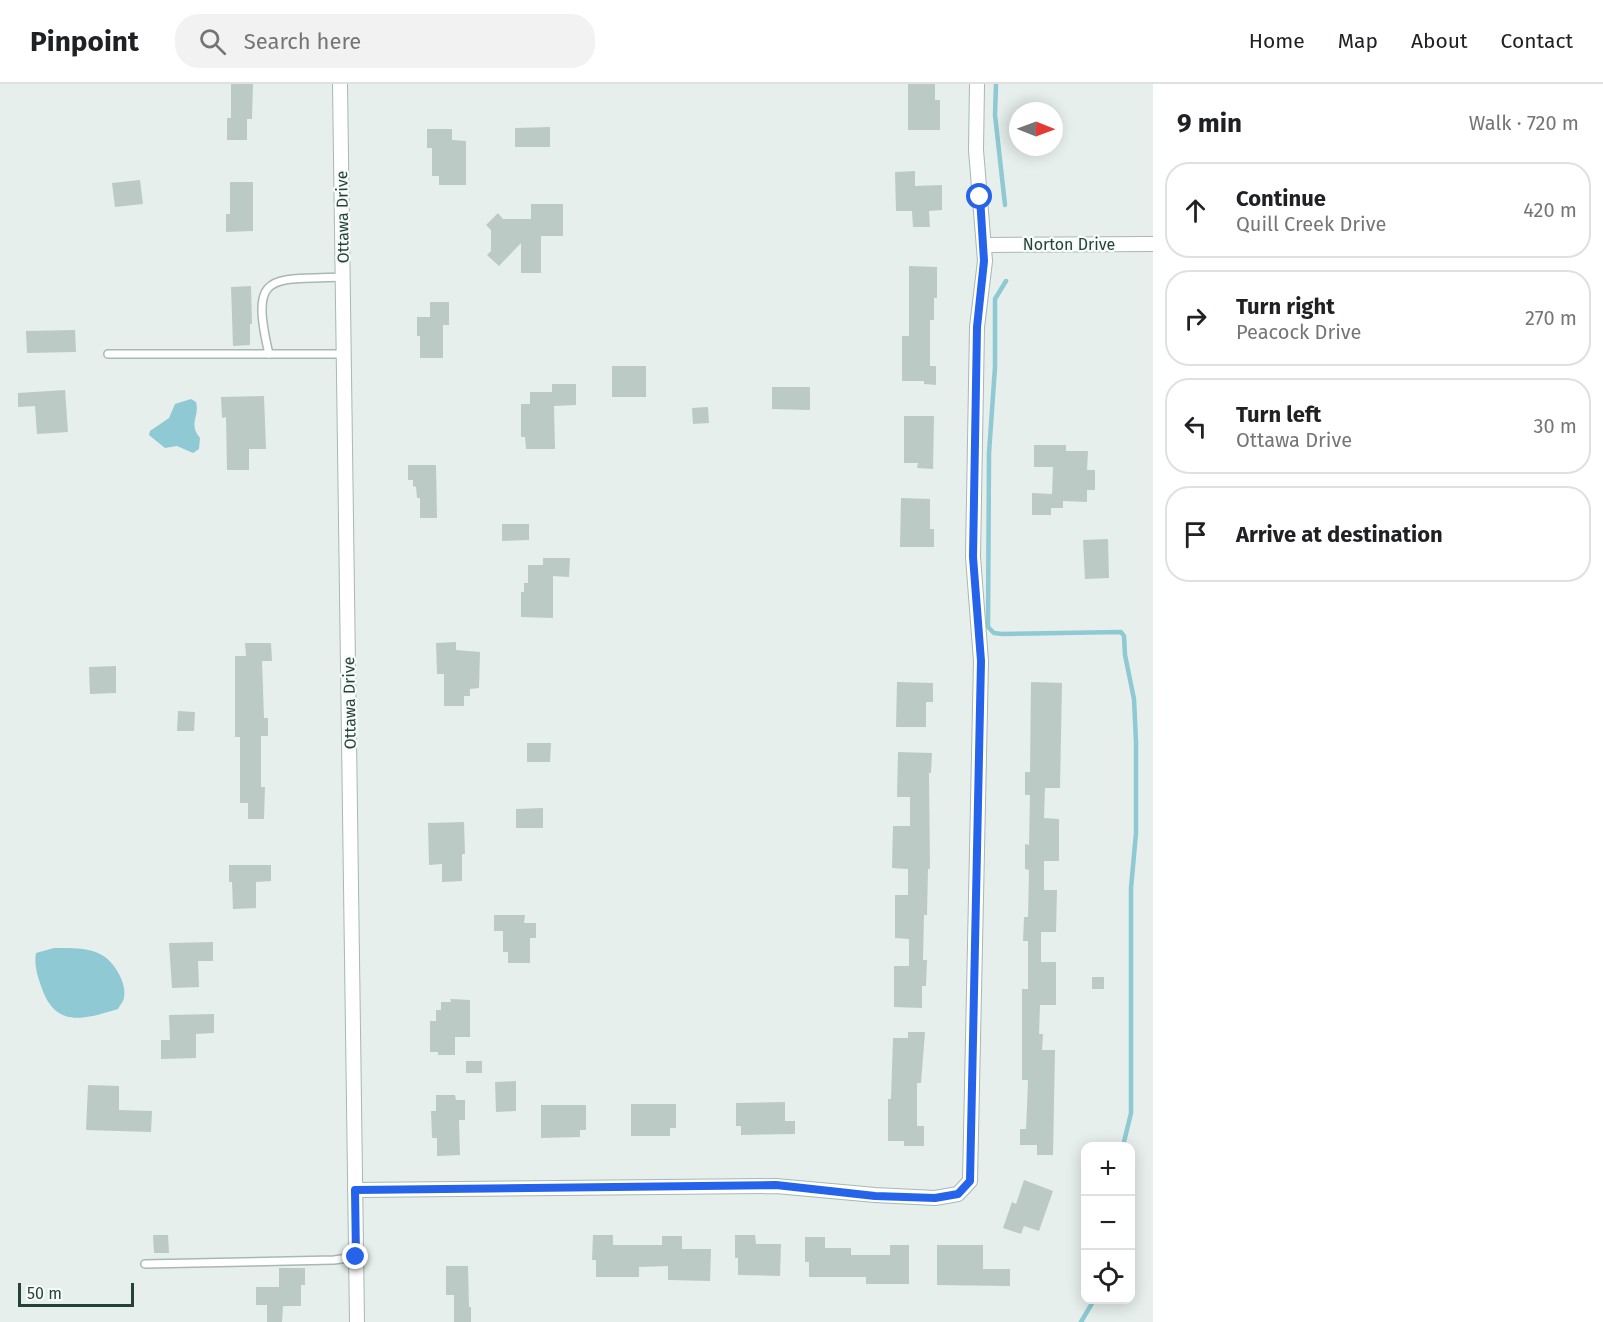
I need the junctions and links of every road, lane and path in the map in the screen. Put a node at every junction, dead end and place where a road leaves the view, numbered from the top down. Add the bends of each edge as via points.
1 (340, 84) edge
2 (977, 84) edge
3 (1153, 244) edge
4 (984, 245) junction
5 (343, 277) junction
6 (108, 354) dead end
7 (269, 354) junction
8 (344, 354) junction
9 (355, 1190) junction
10 (356, 1257) junction
11 (145, 1264) dead end
12 (357, 1322) edge

1 - 5 street, Ottawa Drive
2 - 4 street via 976,150
3 - 4 street, Norton Drive
4 - 9 street via 977,327 973,557 981,673 970,1181 953,1196 935,1198 776,1185
5 - 7 lane via 283,279 271,284 261,303
5 - 8 street, Ottawa Drive
6 - 7 lane
7 - 8 lane
8 - 9 street, Ottawa Drive
9 - 10 street, Ottawa Drive
10 - 11 lane
10 - 12 street, Ottawa Drive

